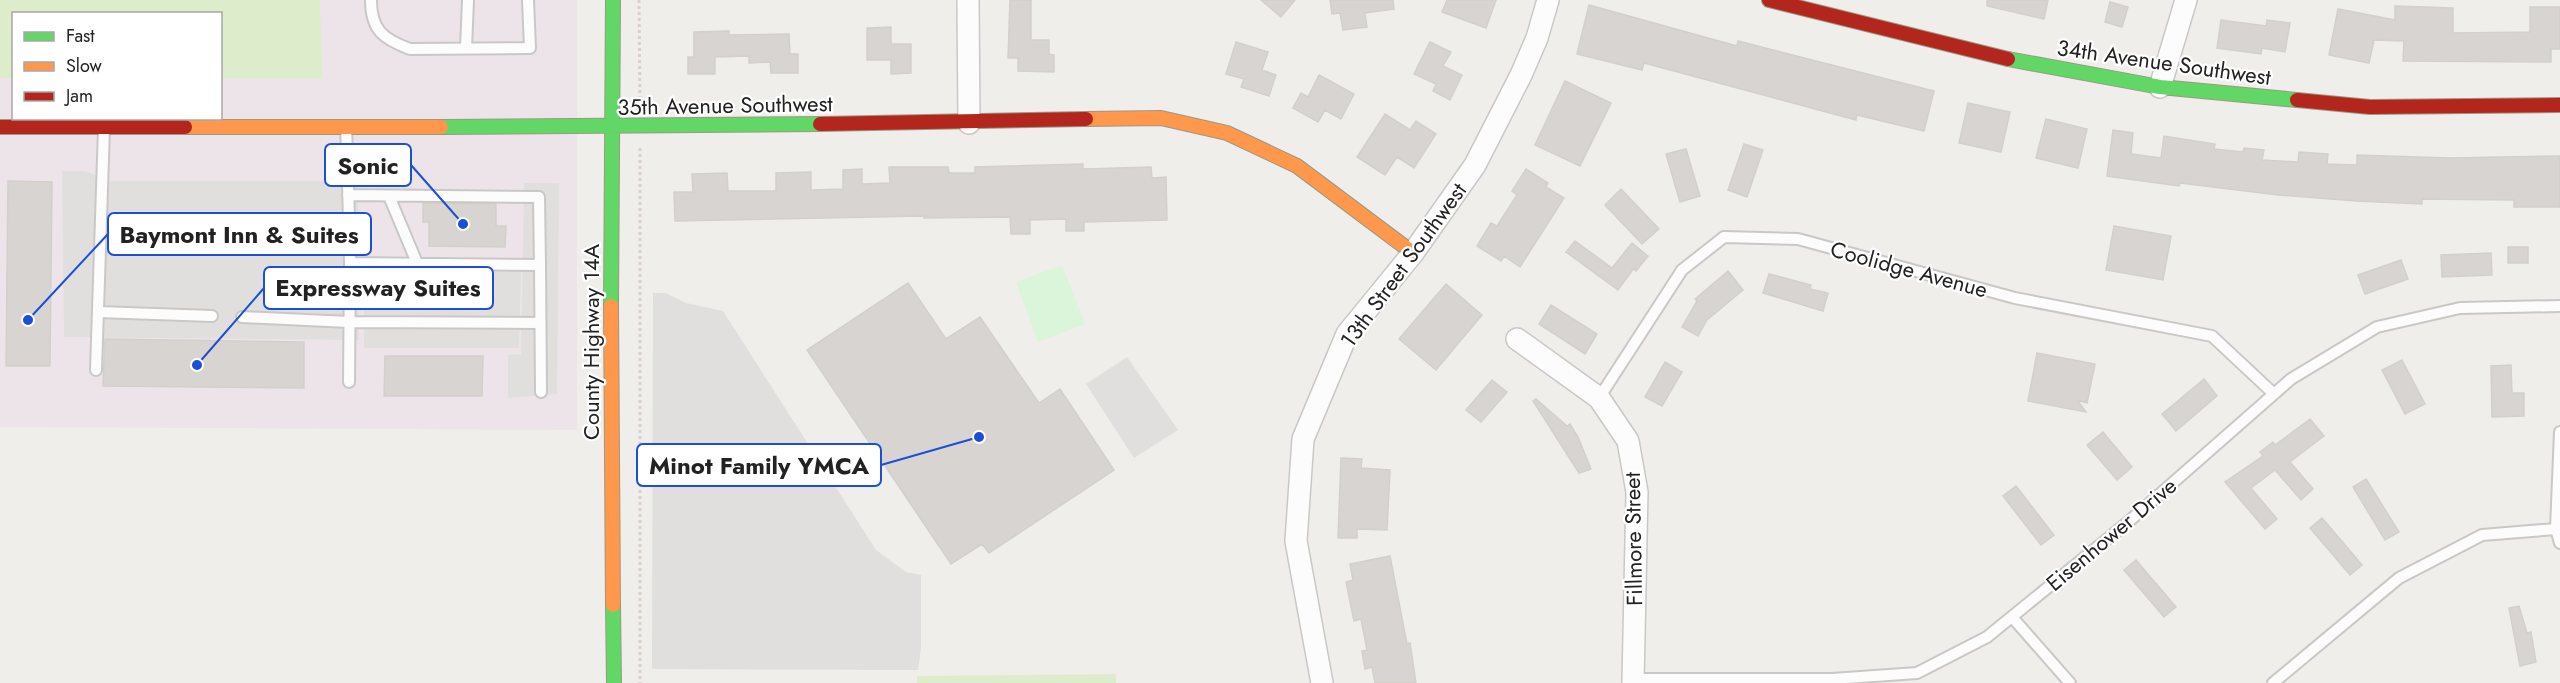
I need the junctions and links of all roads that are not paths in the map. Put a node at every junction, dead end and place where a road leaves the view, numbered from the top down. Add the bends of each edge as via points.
1 (371, 0) edge
2 (468, 0) edge
3 (528, 0) edge
4 (613, 0) edge
5 (968, 0) edge
6 (1548, 0) edge
7 (1769, 0) edge
8 (2186, 0) edge
9 (466, 48) junction
10 (2160, 87) junction
11 (2560, 105) edge
12 (969, 123) junction
13 (0, 127) edge
14 (104, 127) junction
15 (346, 127) junction
16 (611, 128) junction
17 (348, 195) junction
18 (389, 196) junction
19 (1413, 253) junction
20 (350, 263) junction
21 (417, 263) junction
22 (540, 265) junction
23 (2560, 306) edge
24 (98, 312) junction
25 (212, 316) dead end
26 (242, 317) dead end
27 (349, 322) junction
28 (540, 323) junction
29 (1517, 339) dead end
30 (96, 370) dead end
31 (349, 382) dead end
32 (542, 392) dead end
33 (2274, 394) junction
34 (1599, 398) junction
35 (2560, 432) edge
36 (2556, 529) junction
37 (2560, 543) edge
38 (2012, 617) junction
39 (1633, 681) edge
40 (614, 683) edge
41 (1322, 683) edge
42 (2070, 683) edge
43 (2273, 683) edge

1 - 9 lane via 376,28 392,42 410,49
2 - 9 lane
3 - 9 lane via 530,48
4 - 16 street, County Highway 14A
5 - 12 street
6 - 19 street, 13th Street Southwest via 1521,75 1475,165
7 - 10 street, 34th Avenue Southwest via 2027,64
8 - 10 street
10 - 11 street, 34th Avenue Southwest via 2370,107
12 - 16 street, 35th Avenue Southwest
12 - 19 street, 35th Avenue Southwest via 1161,118 1227,133 1297,166
13 - 14 street, 35th Avenue Southwest
14 - 15 street, 35th Avenue Southwest
14 - 24 lane
15 - 16 street, 35th Avenue Southwest
15 - 17 lane
16 - 40 street, County Highway 14A
17 - 18 lane
17 - 20 lane
18 - 21 lane
18 - 22 lane via 539,197
19 - 41 street, 13th Street Southwest via 1347,334 1303,439 1296,541
20 - 21 lane
20 - 27 lane
21 - 22 lane
22 - 28 lane
23 - 33 lane, Eisenhower Drive via 2460,308 2377,327 2291,379
24 - 25 lane
24 - 30 lane
26 - 27 lane
27 - 28 lane
27 - 31 lane
28 - 32 lane
29 - 34 street, Fillmore Street
33 - 34 lane, Coolidge Avenue via 2212,336 2015,298 1798,239 1724,237 1682,270
33 - 38 lane, Eisenhower Drive
34 - 39 street, Fillmore Street via 1628,441 1637,492
35 - 36 lane
36 - 37 lane
36 - 43 lane via 2482,535 2399,578
38 - 39 lane, Eisenhower Drive via 1987,637 1917,673 1832,679
38 - 42 lane

